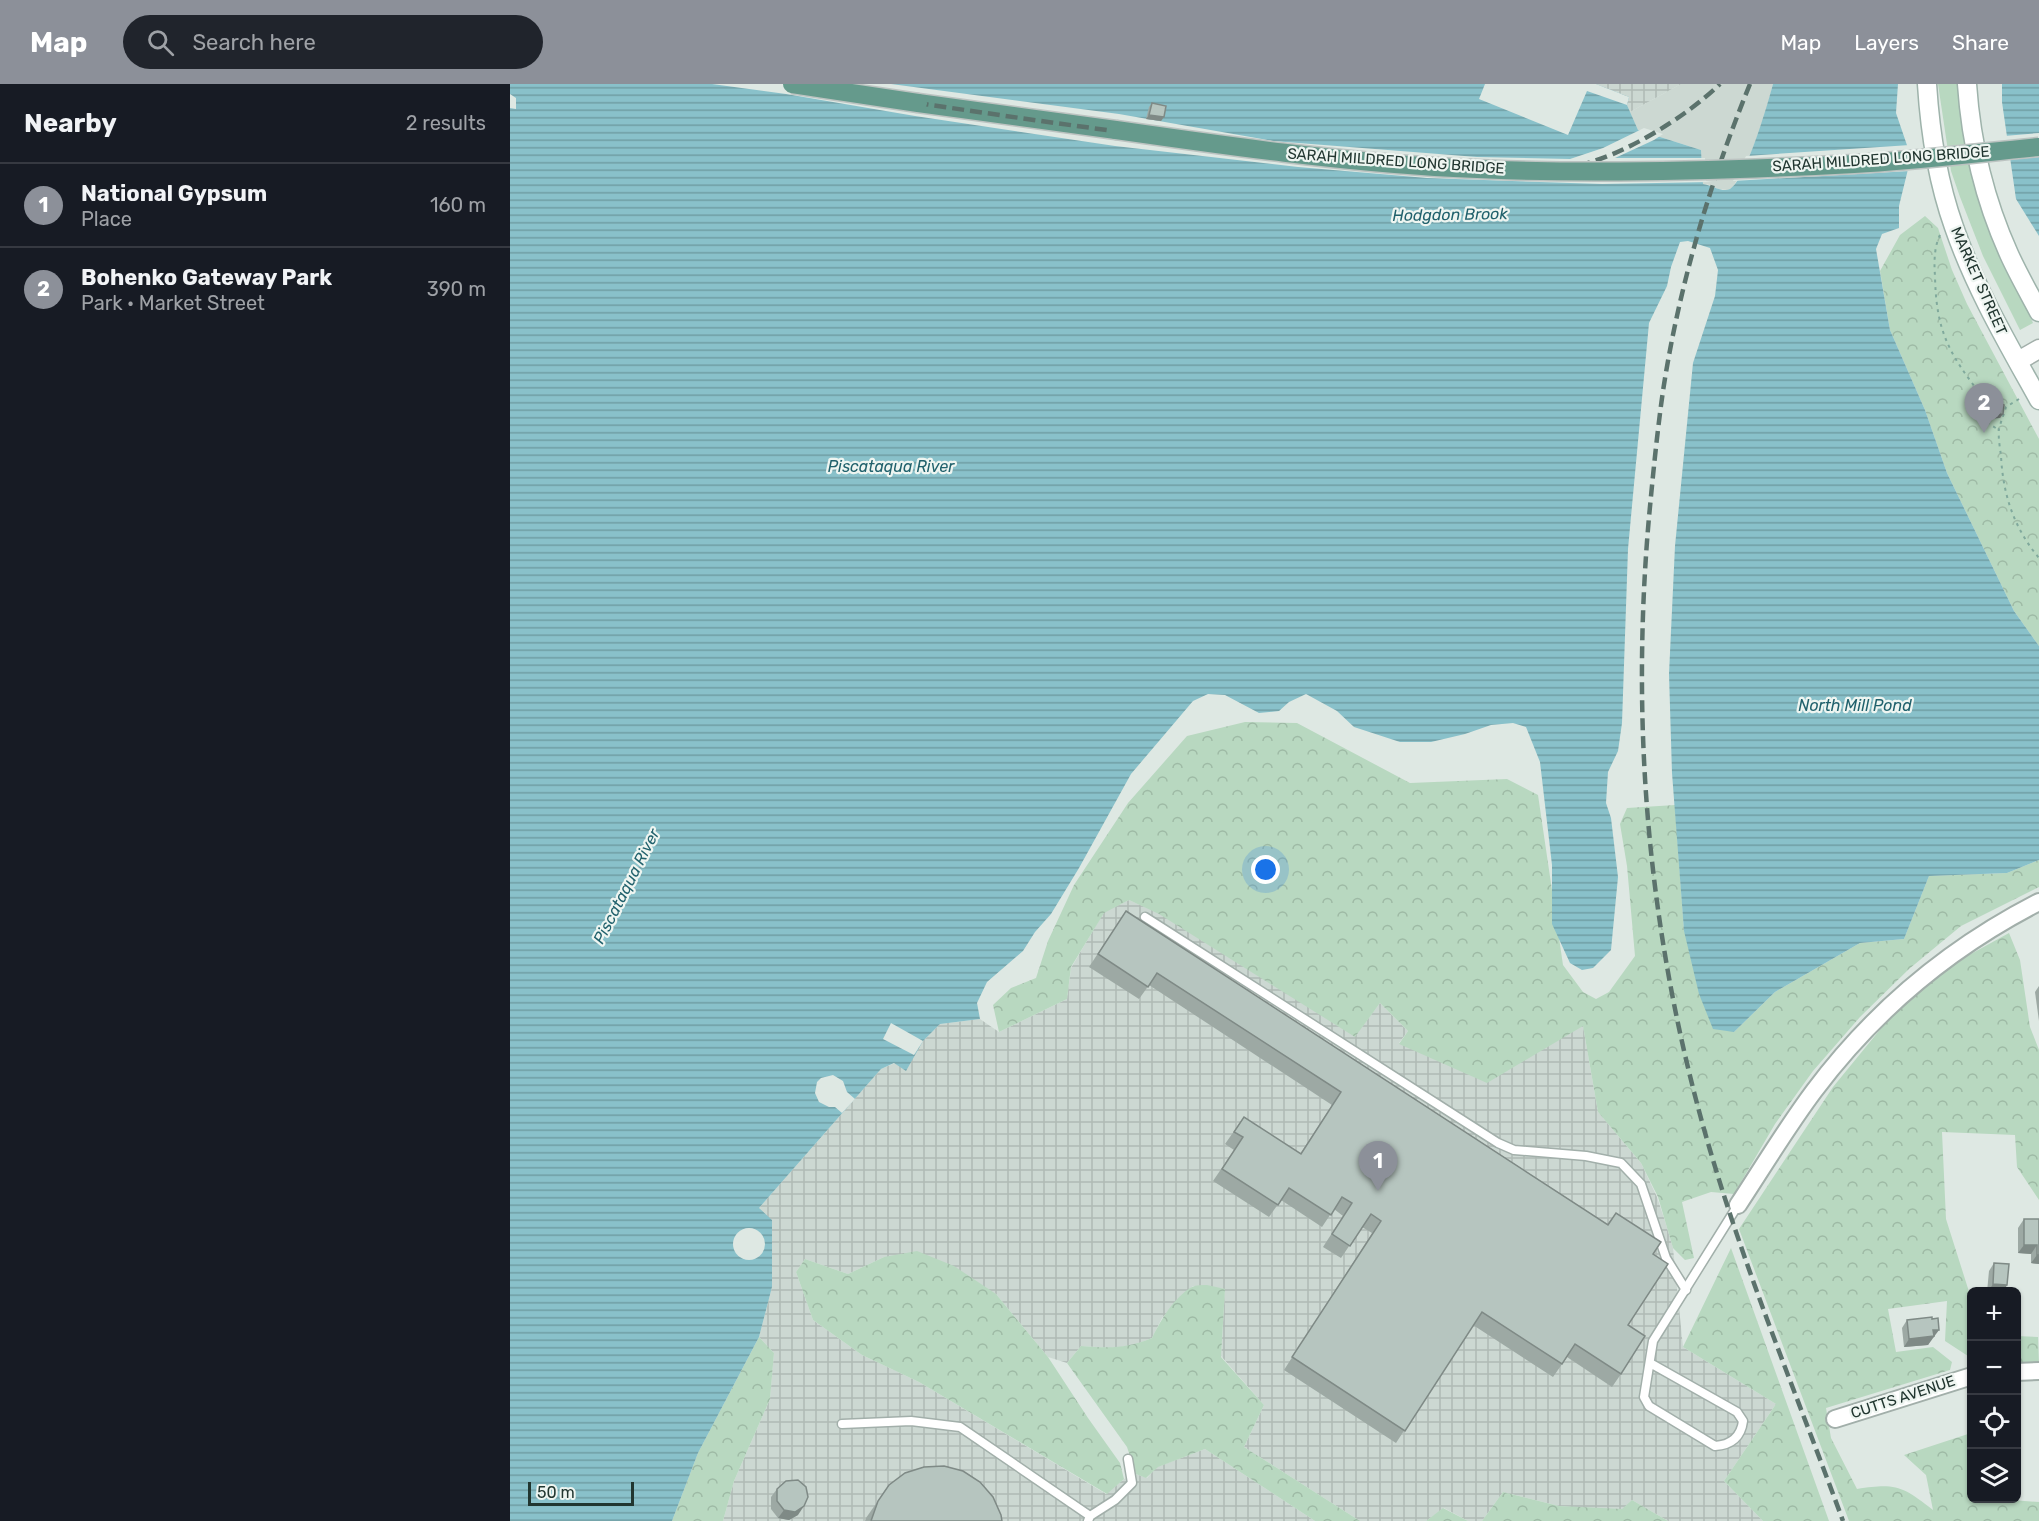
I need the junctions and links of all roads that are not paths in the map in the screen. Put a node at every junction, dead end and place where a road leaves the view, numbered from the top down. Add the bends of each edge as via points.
1 (792, 84) edge
2 (1927, 84) edge
3 (1966, 84) edge
4 (2039, 147) edge
5 (2039, 312) edge
6 (2039, 349) edge
7 (2018, 361) junction
8 (2030, 399) edge
9 (2039, 902) edge
10 (1145, 917) dead end
11 (1738, 1205) joint
12 (1686, 1290) junction
13 (1650, 1363) junction
14 (2039, 1371) edge
15 (2021, 1372) edge
16 (1967, 1377) edge
17 (1834, 1419) dead end
18 (842, 1424) dead end
19 (1128, 1459) dead end
20 (1089, 1519) edge

1 - 4 main road, SARAH MILDRED LONG BRIDGE, bridge via 1233,147 1454,168 1637,171 1844,164
2 - 7 main road, MARKET STREET via 1935,152 1954,227
3 - 5 main road via 1990,206 2009,255
6 - 7 main road
7 - 8 main road, MARKET STREET
9 - 11 street via 1970,941 1917,981 1869,1026 1815,1090
10 - 12 lane via 1498,1143 1514,1149 1621,1163 1641,1184 1666,1258
11 - 12 lane
12 - 13 lane via 1653,1341
13 - 13 lane via 1644,1397 1649,1406 1715,1446 1736,1438 1743,1420 1737,1412
14 - 15 street
16 - 17 street, CUTTS AVENUE
18 - 20 lane via 911,1420 960,1427
19 - 20 lane via 1132,1483

